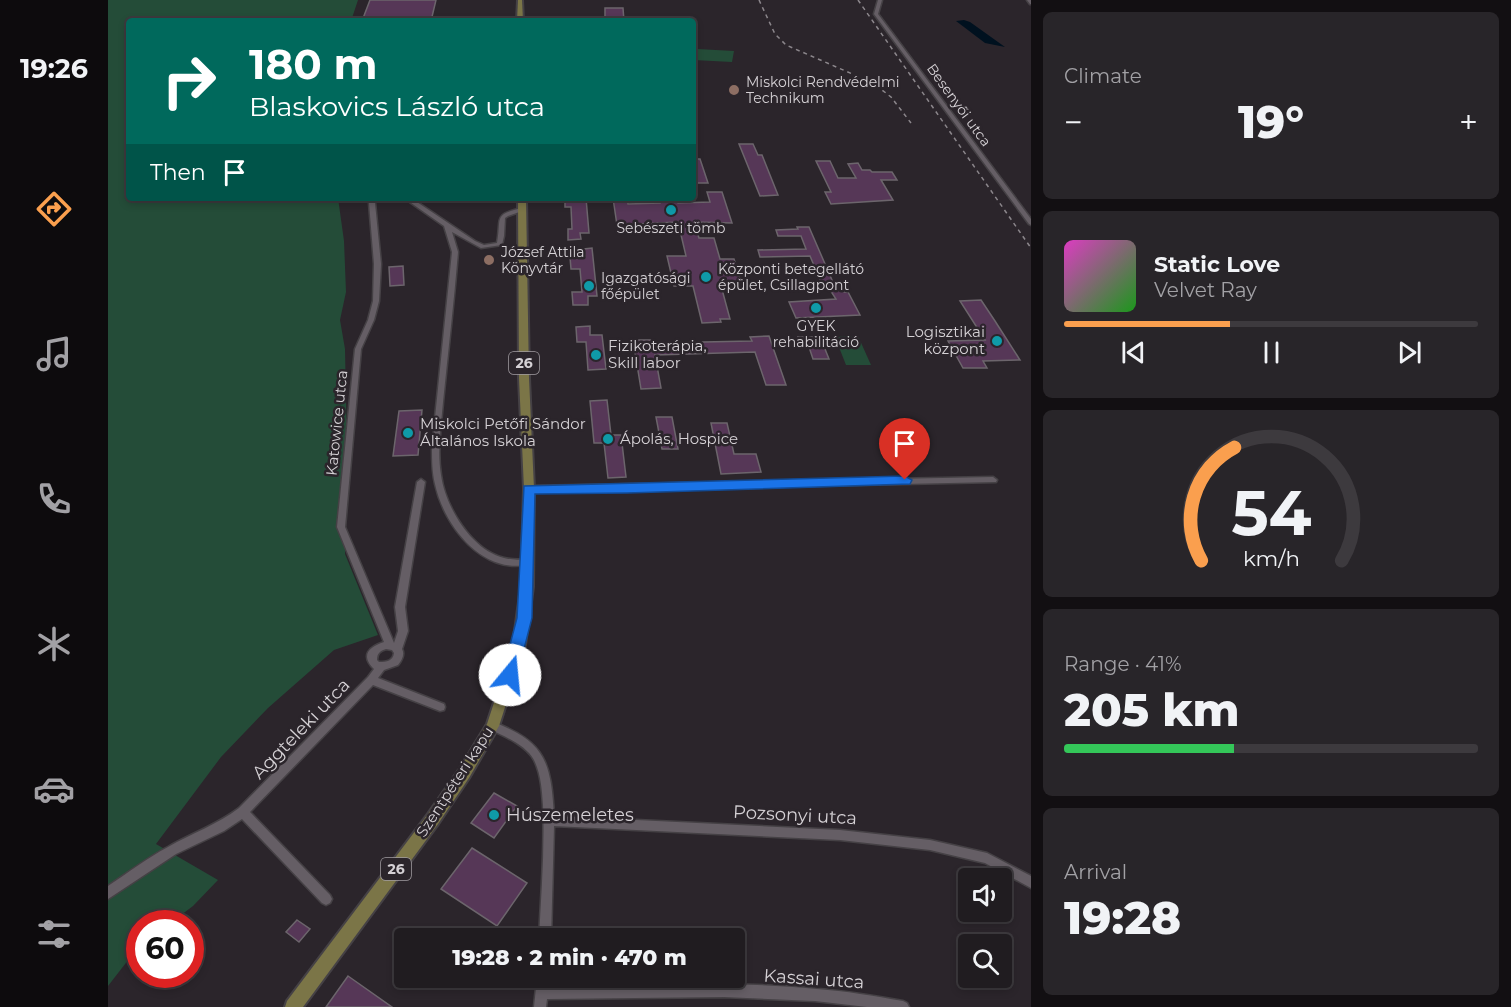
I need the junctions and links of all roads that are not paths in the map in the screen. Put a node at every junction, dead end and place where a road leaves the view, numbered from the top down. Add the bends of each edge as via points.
1 (520, 0) edge
2 (880, 0) edge
3 (520, 18) edge
4 (373, 201) edge
5 (412, 201) edge
6 (522, 201) edge
7 (522, 210) junction
8 (1031, 222) edge
9 (447, 226) junction
10 (468, 240) junction
11 (453, 242) junction
12 (993, 480) dead end
13 (422, 482) dead end
14 (529, 489) junction
15 (527, 562) junction
16 (393, 647) junction
17 (381, 666) junction
18 (370, 680) junction
19 (440, 708) dead end
20 (493, 726) junction
21 (243, 812) junction
22 (549, 821) junction
23 (1031, 882) edge
24 (108, 893) edge
25 (326, 899) dead end
26 (545, 928) edge
27 (543, 988) edge
28 (543, 993) junction
29 (294, 1007) edge
30 (540, 1007) edge
31 (903, 1007) edge

1 - 3 main road
2 - 8 street, Besenyői utca via 876,14
4 - 16 street, Katowice utca via 376,301 358,349 341,527
5 - 9 street
6 - 7 main road, Szentpéteri kapu / 26
7 - 10 street via 500,218 500,244 483,247
7 - 14 main road, Szentpéteri kapu / 26
9 - 10 street
9 - 11 street
10 - 11 street via 458,238
11 - 15 street via 437,427 437,478 464,535 501,562
12 - 14 street
13 - 16 street via 400,607 403,631
14 - 15 main road, Szentpéteri kapu / 26
15 - 20 main road, Szentpéteri kapu / 26 via 525,618
16 - 17 street via 399,656 394,663
16 - 17 street via 381,646 372,654 374,663
17 - 18 street, Aggteleki utca
18 - 19 street
18 - 21 street, Aggteleki utca
20 - 22 street via 538,756 545,778
20 - 29 main road, Szentpéteri kapu / 26 via 433,819
21 - 24 street, Aggteleki utca via 210,834 180,846
21 - 25 street
22 - 23 street, Pozsonyi utca via 840,835 930,845 987,858
22 - 26 street
27 - 28 street
28 - 30 street
28 - 31 street, Kassai utca via 773,993 870,1000

